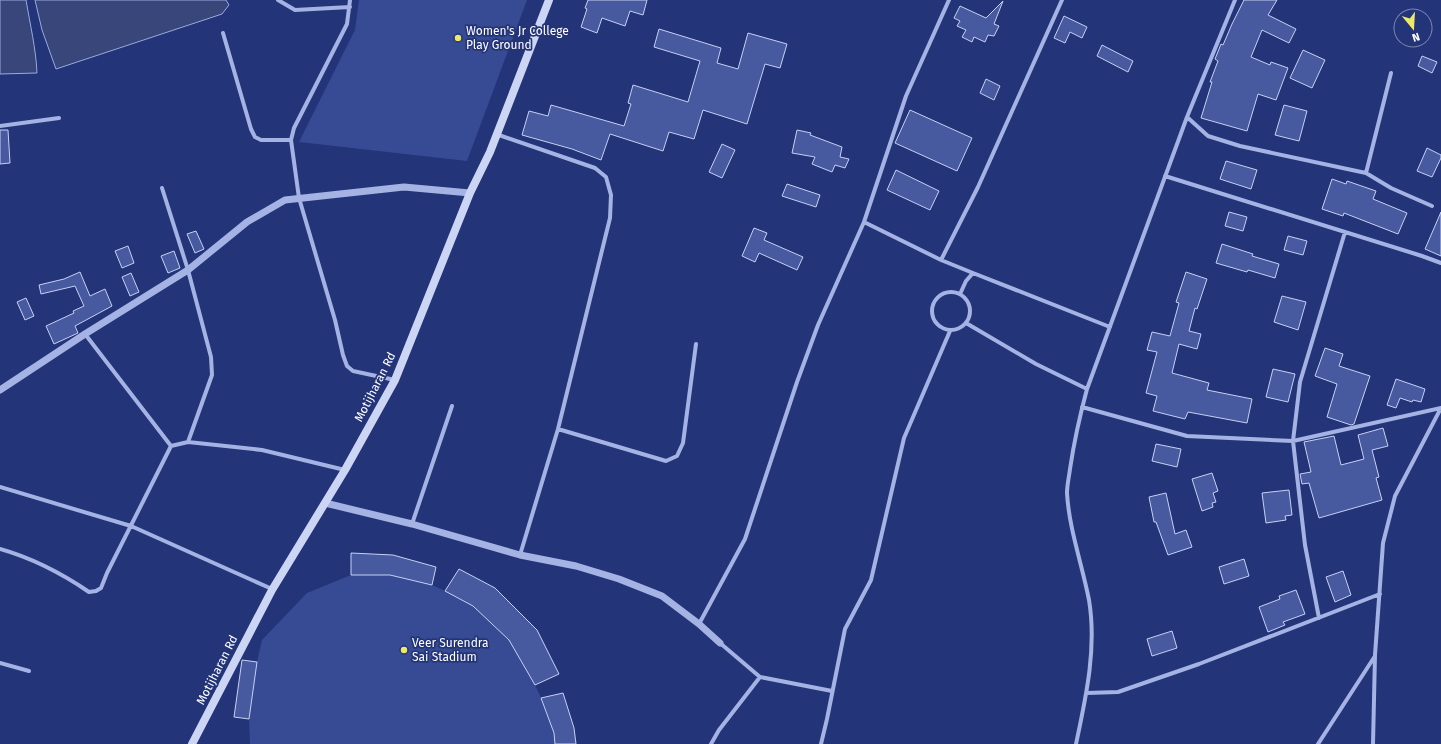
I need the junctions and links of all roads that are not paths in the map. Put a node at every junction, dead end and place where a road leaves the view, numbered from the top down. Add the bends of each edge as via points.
1 (278, 0) edge
2 (350, 0) edge
3 (549, 0) edge
4 (949, 0) edge
5 (1062, 0) edge
6 (1235, 0) edge
7 (350, 7) junction
8 (223, 33) dead end
9 (1391, 73) dead end
10 (1187, 117) junction
11 (59, 118) dead end
12 (0, 126) edge
13 (496, 134) junction
14 (291, 140) junction
15 (1366, 173) junction
16 (1165, 176) junction
17 (162, 188) dead end
18 (470, 193) junction
19 (299, 198) junction
20 (1432, 206) dead end
21 (864, 222) junction
22 (1345, 232) junction
23 (941, 260) junction
24 (1441, 263) edge
25 (188, 270) junction
26 (972, 273) junction
27 (960, 294) junction
28 (966, 323) junction
29 (1110, 327) junction
30 (950, 331) junction
31 (85, 334) junction
32 (696, 344) dead end
33 (395, 380) junction
34 (1087, 389) junction
35 (0, 390) edge
36 (452, 406) dead end
37 (1082, 406) junction
38 (1441, 408) edge
39 (558, 429) junction
40 (1293, 440) junction
41 (188, 442) junction
42 (171, 446) junction
43 (345, 470) junction
44 (0, 487) edge
45 (325, 503) junction
46 (412, 524) junction
47 (131, 526) junction
48 (0, 549) edge
49 (520, 555) junction
50 (272, 590) junction
51 (1380, 594) junction
52 (1319, 618) junction
53 (699, 624) junction
54 (720, 643) joint
55 (1375, 655) junction
56 (0, 664) edge
57 (29, 671) dead end
58 (760, 677) junction
59 (832, 691) junction
60 (1087, 693) junction
61 (192, 744) edge
62 (711, 744) edge
63 (821, 744) edge
64 (1076, 744) edge
65 (1318, 744) edge
66 (1373, 744) edge

1 - 7 street via 295,10
2 - 7 street
3 - 13 main road, Motijharan Rd
4 - 21 street via 906,96
5 - 23 street via 978,186
6 - 10 street
7 - 14 street via 348,24 294,128
8 - 14 street via 255,136 262,140
9 - 15 street
10 - 15 street via 1208,136 1227,142
10 - 16 street
11 - 12 street
13 - 18 main road, Motijharan Rd
13 - 39 street via 595,168 606,177 611,195 610,218
14 - 19 street
15 - 20 street via 1391,188
16 - 22 street
16 - 29 street
17 - 25 street
18 - 19 street via 404,187
18 - 33 main road, Motijharan Rd
19 - 25 street via 285,200 247,222
19 - 33 street via 347,366 353,371
21 - 23 street
21 - 53 street via 818,325 745,539
22 - 24 street
22 - 40 street via 1300,382
23 - 26 street
25 - 31 street
25 - 41 street via 211,357 212,375
26 - 27 street
26 - 29 street
27 - 28 street via 970,307 970,316
27 - 30 street via 950,292 941,295 932,306 934,321 940,328
28 - 30 street
28 - 34 street via 1036,364
29 - 34 street
30 - 59 street via 904,438 871,580 845,629
31 - 35 street
31 - 42 street
32 - 39 street via 683,443 677,456 666,462
33 - 43 main road, Motijharan Rd
34 - 37 street
36 - 46 street
37 - 40 street via 1186,436
37 - 60 street via 1067,492 1091,619 1092,644
38 - 40 street
38 - 51 street via 1394,496 1383,543
39 - 49 street
40 - 52 street via 1305,545
41 - 42 street
41 - 43 street via 262,450
42 - 47 street
43 - 45 main road, Motijharan Rd
44 - 47 street
45 - 46 street
45 - 50 main road, Motijharan Rd
46 - 49 street
47 - 48 street via 101,588 96,591 89,592 53,569
47 - 50 street
49 - 53 street via 576,566 619,579 662,596
50 - 61 main road, Motijharan Rd
51 - 52 street
51 - 55 street
52 - 60 street via 1118,692
53 - 54 street
54 - 58 street
55 - 65 street
55 - 66 street
56 - 57 street
58 - 59 street
58 - 62 street
59 - 63 street
60 - 64 street

